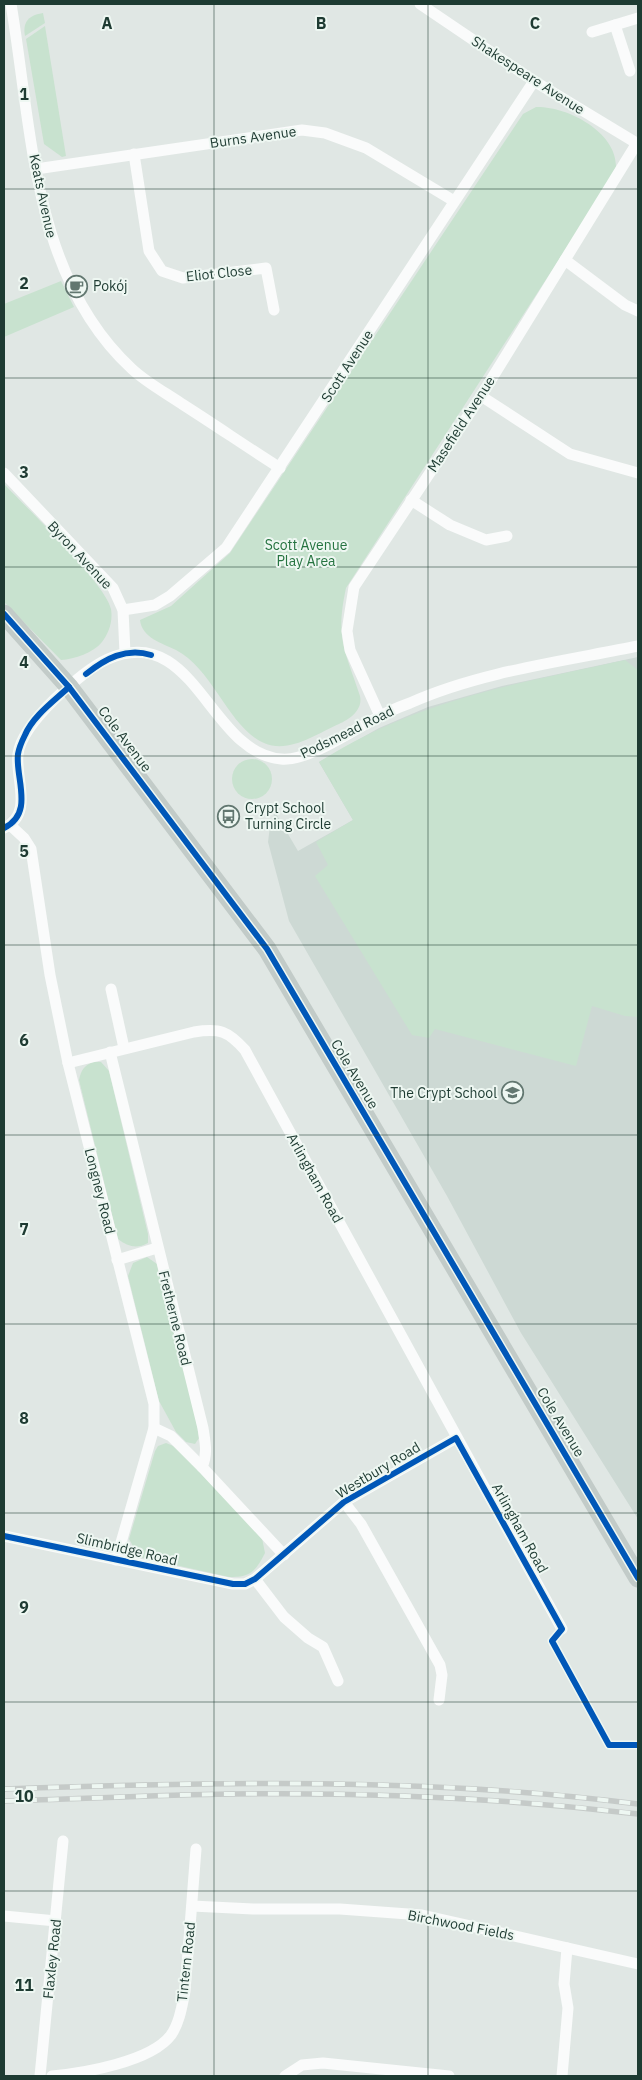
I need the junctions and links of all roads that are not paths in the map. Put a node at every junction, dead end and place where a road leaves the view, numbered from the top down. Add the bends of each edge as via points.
1 (11, 4) edge
2 (420, 4) edge
3 (638, 18) edge
4 (615, 25) junction
5 (592, 32) dead end
6 (630, 71) dead end
7 (534, 81) junction
8 (638, 143) edge
9 (134, 154) junction
10 (36, 169) junction
11 (454, 201) junction
12 (565, 260) junction
13 (274, 310) dead end
14 (638, 311) edge
15 (481, 396) junction
16 (280, 468) junction
17 (4, 473) edge
18 (638, 473) edge
19 (411, 500) junction
20 (507, 536) dead end
21 (123, 610) junction
22 (4, 614) edge
23 (638, 646) edge
24 (126, 652) junction
25 (69, 687) junction
26 (380, 716) junction
27 (7, 826) edge
28 (111, 990) dead end
29 (124, 1048) junction
30 (110, 1052) junction
31 (68, 1062) junction
32 (157, 1248) junction
33 (117, 1260) junction
34 (154, 1428) junction
35 (456, 1438) junction
36 (202, 1467) junction
37 (344, 1502) junction
38 (4, 1536) edge
39 (284, 1556) junction
40 (116, 1560) junction
41 (638, 1578) edge
42 (250, 1581) junction
43 (562, 1630) dead end
44 (338, 1681) dead end
45 (439, 1700) dead end
46 (63, 1841) dead end
47 (196, 1849) dead end
48 (192, 1906) junction
49 (4, 1916) edge
50 (56, 1921) junction
51 (567, 1948) junction
52 (638, 1964) edge
53 (40, 2076) edge
54 (52, 2076) edge
55 (285, 2076) edge
56 (449, 2076) edge
57 (562, 2076) edge

1 - 10 street, Keats Avenue
2 - 7 street, Shakespeare Avenue
3 - 4 street
4 - 5 street
4 - 6 street
7 - 8 street, Shakespeare Avenue
7 - 11 street, Scott Avenue
8 - 12 street, Masefield Avenue
9 - 10 street, Burns Avenue
9 - 11 street, Burns Avenue via 279,132 326,133 366,148
9 - 13 street, Eliot Close via 149,251 162,271 183,278 266,268
10 - 16 street, Keats Avenue via 52,240 82,305 103,336 133,370
11 - 16 street, Scott Avenue
12 - 14 street via 625,305
12 - 15 street, Masefield Avenue
15 - 18 street via 570,454
15 - 19 street, Masefield Avenue
16 - 21 street, Scott Avenue via 226,548 170,596 155,605
17 - 21 street, Byron Avenue via 113,588
19 - 20 street via 450,525 486,540
19 - 26 street, Masefield Avenue via 354,587 347,631 350,650
21 - 24 street, Byron Avenue
22 - 25 highway, Cole Avenue
23 - 26 street, Podsmead Road via 474,682 420,698
24 - 25 street via 99,664
24 - 26 street, Podsmead Road via 144,653 170,662 243,742 281,759 316,750
25 - 27 street via 25,733 18,754 22,794 19,813
25 - 41 highway, Cole Avenue via 267,949
27 - 31 street, Longney Road via 24,838 31,849 50,975
28 - 29 street
29 - 30 street, Arlingham Road
29 - 35 street, Arlingham Road via 214,1029 233,1036 245,1050
30 - 31 street, Arlingham Road
30 - 32 street, Fretherne Road
31 - 33 street, Longney Road
32 - 33 street
32 - 36 street, Fretherne Road via 203,1428 206,1454
33 - 34 street, Longney Road via 154,1404
34 - 36 street via 171,1436
34 - 40 street, Longney Road
35 - 37 street, Westbury Road
35 - 43 street, Arlingham Road
36 - 39 street
37 - 39 street, Westbury Road
37 - 45 street, Westbury Road via 361,1524 440,1665
38 - 40 street, Slimbridge Road
39 - 42 street, Westbury Road
40 - 42 street, Slimbridge Road via 233,1584
42 - 44 street via 284,1617 324,1647
46 - 50 street, Flaxley Road
47 - 48 street, Tintern Road
48 - 51 street, Birchwood Fields via 340,1909 422,1915
48 - 54 street, Tintern Road via 185,1990 181,2014 171,2035 156,2048 132,2058 83,2073
49 - 50 street
50 - 53 street, Flaxley Road
51 - 52 street, Birchwood Fields
51 - 57 street via 564,1984 568,2008
55 - 56 street via 302,2064

